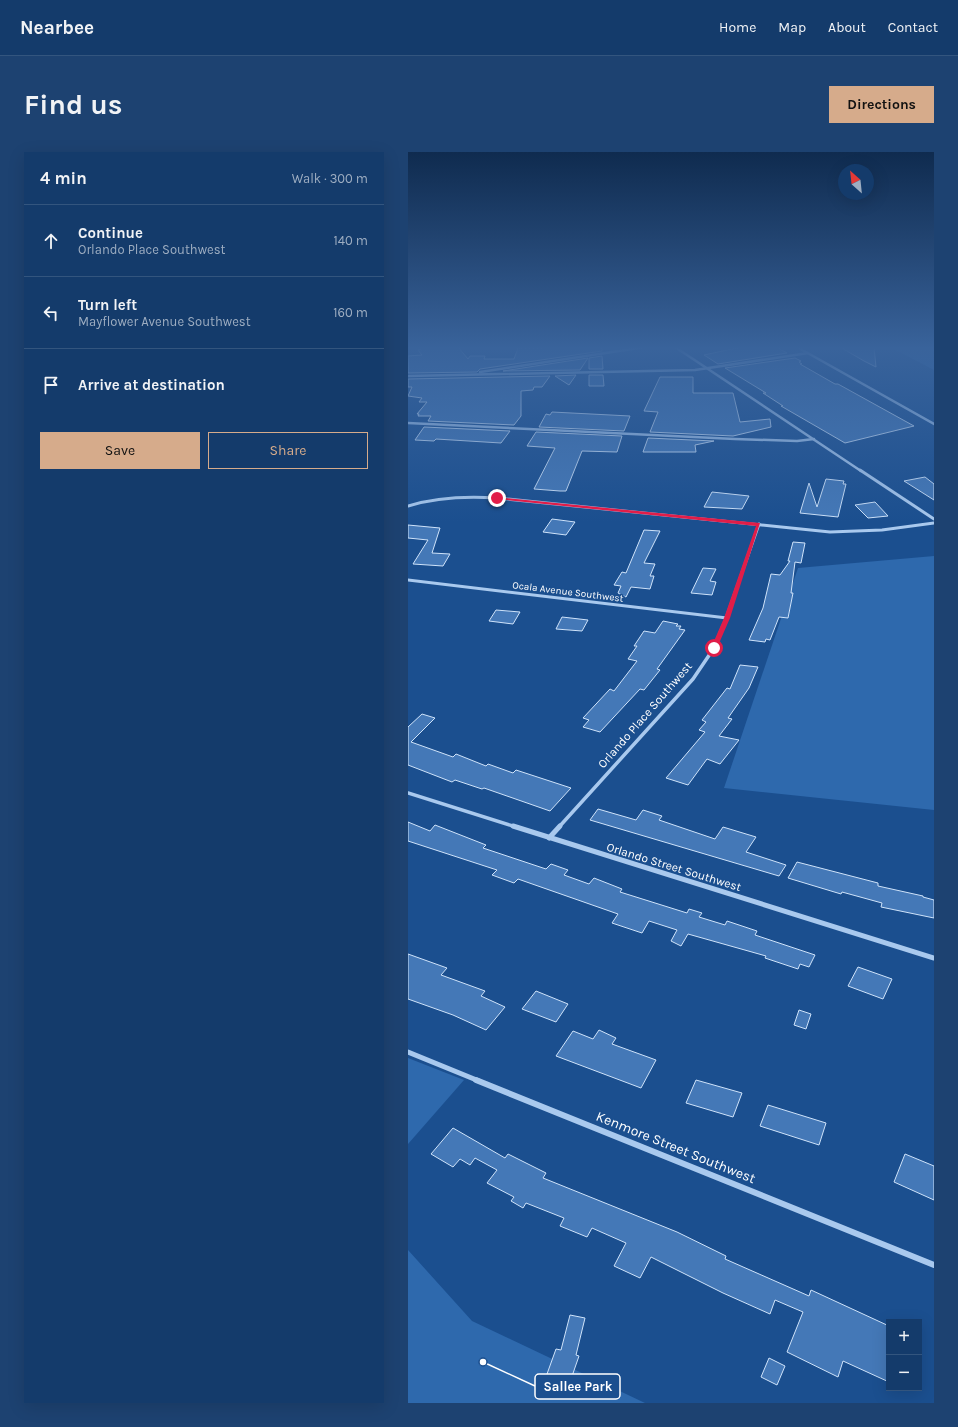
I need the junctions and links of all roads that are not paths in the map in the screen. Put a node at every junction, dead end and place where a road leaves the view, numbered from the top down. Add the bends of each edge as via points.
1 (763, 405) edge
2 (901, 405) edge
3 (408, 423) edge
4 (934, 424) edge
5 (814, 439) junction
6 (408, 506) edge
7 (934, 520) edge
8 (934, 523) edge
9 (759, 524) junction
10 (408, 580) edge
11 (727, 618) junction
12 (408, 793) edge
13 (549, 838) junction
14 (934, 958) edge
15 (408, 1052) edge
16 (934, 1265) edge

1 - 5 street
2 - 4 street
3 - 5 street via 735,439
5 - 7 street
6 - 9 street via 442,498 469,496
8 - 9 street via 902,530 861,533
9 - 11 street, Orlando Place Southwest
10 - 11 street, Ocala Avenue Southwest
11 - 13 street, Orlando Place Southwest via 714,648 693,679
12 - 13 street, Orlando Street Southwest
13 - 14 street, Orlando Street Southwest
15 - 16 street, Kenmore Street Southwest

